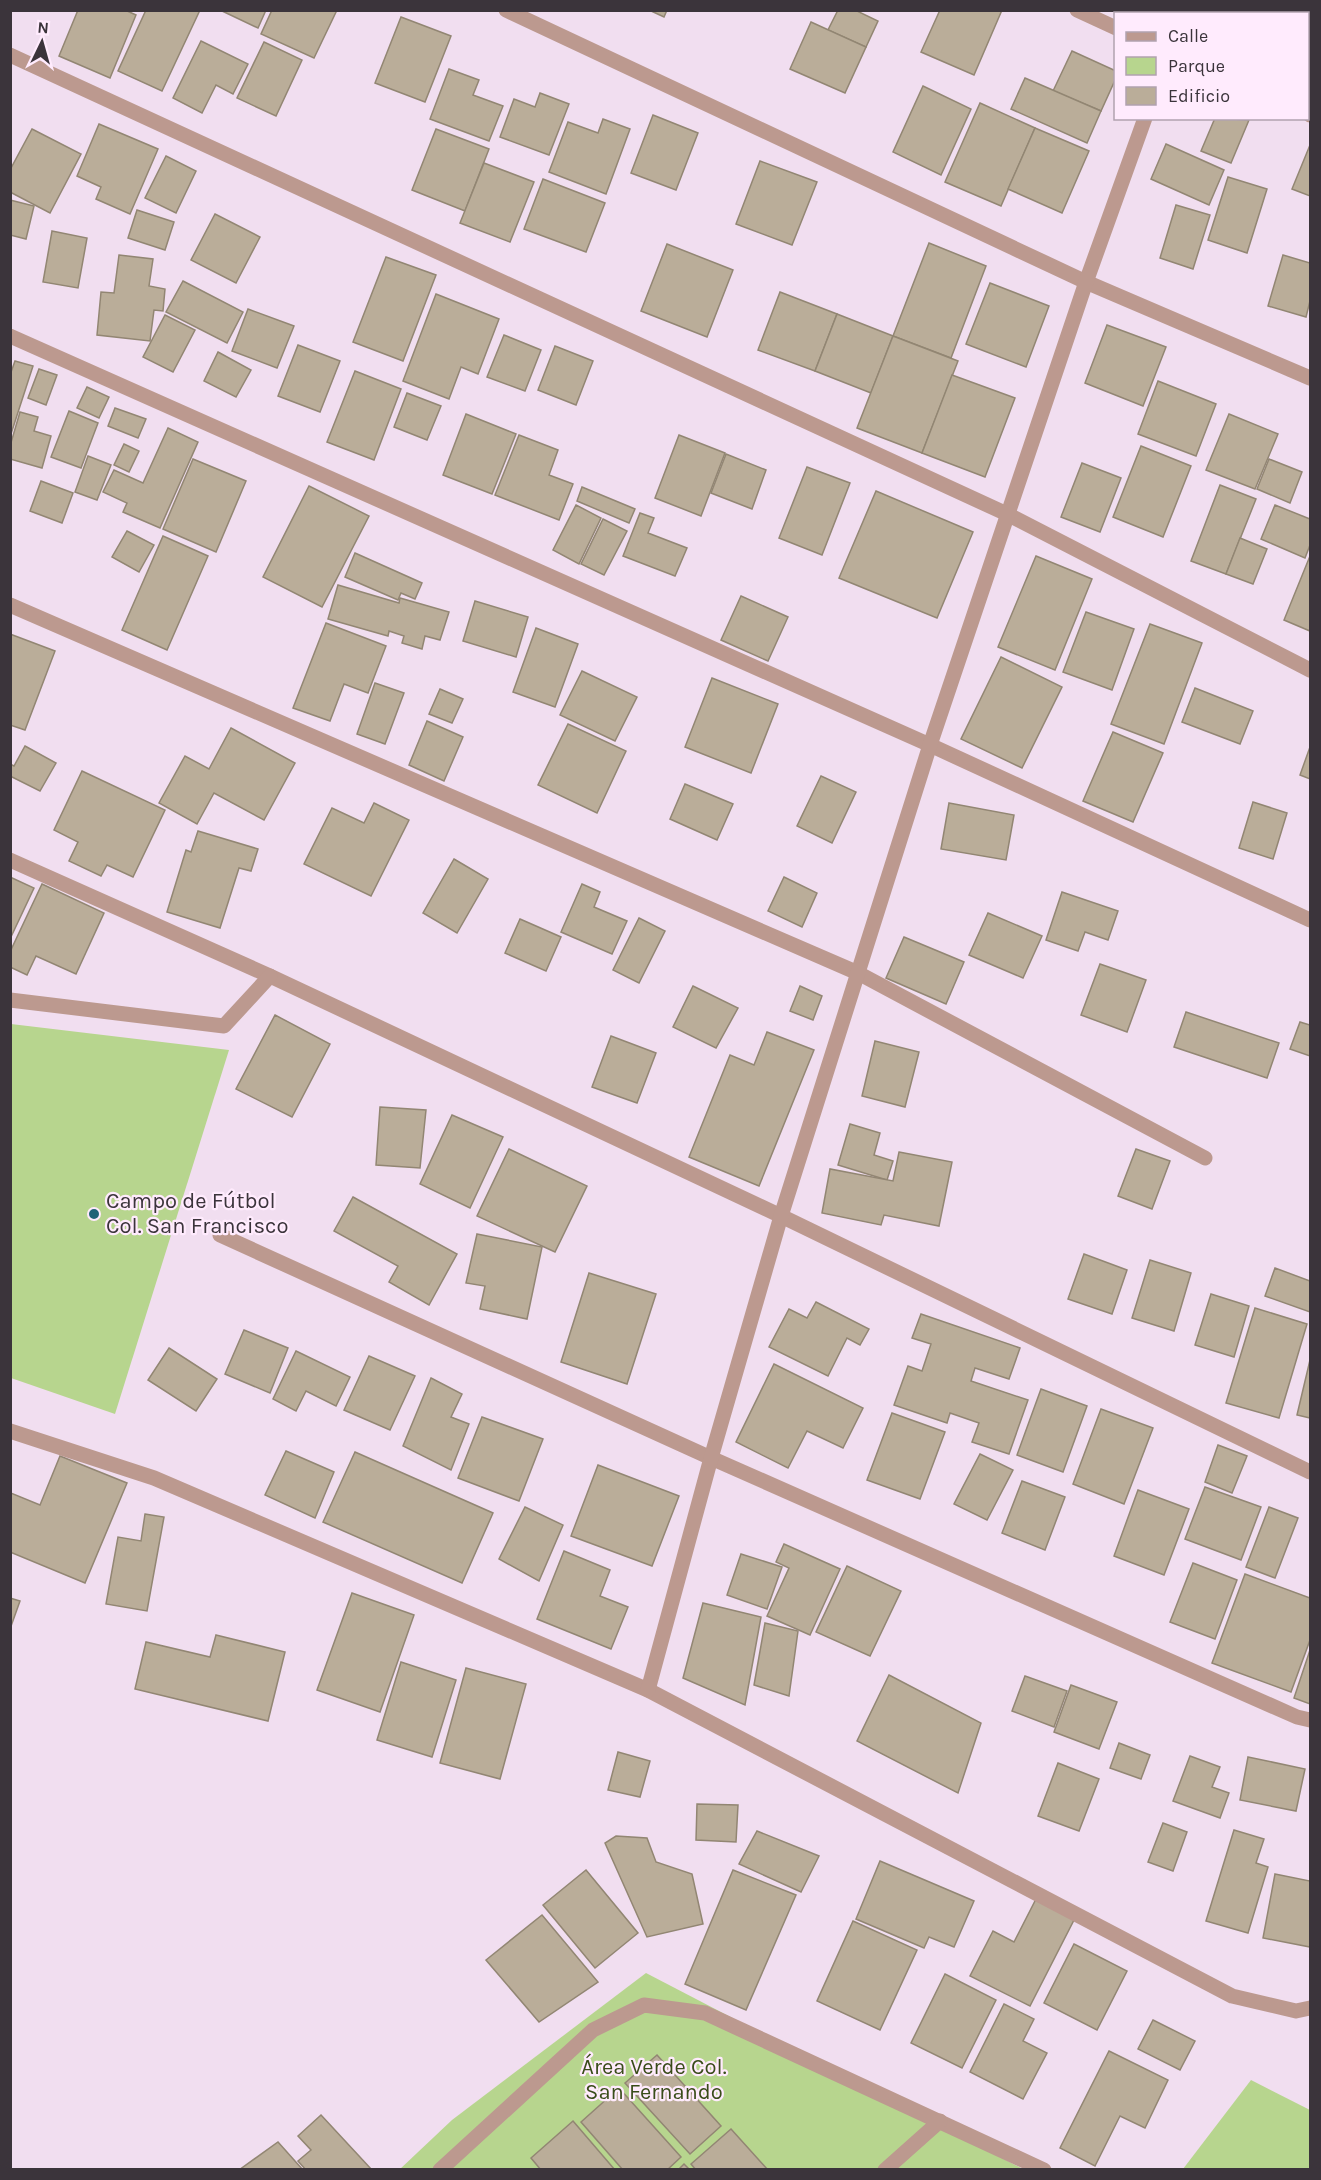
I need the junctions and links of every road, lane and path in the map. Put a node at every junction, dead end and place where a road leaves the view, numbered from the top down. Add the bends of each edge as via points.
1 (506, 10) edge
2 (1077, 10) edge
3 (1114, 27) edge
4 (10, 55) edge
5 (1144, 120) edge
6 (1086, 282) junction
7 (10, 336) edge
8 (1311, 378) edge
9 (1007, 514) junction
10 (10, 605) edge
11 (1311, 670) edge
12 (930, 745) junction
13 (10, 860) edge
14 (1311, 920) edge
15 (858, 973) junction
16 (270, 976) junction
17 (10, 999) edge
18 (1205, 1158) dead end
19 (781, 1216) junction
20 (220, 1235) dead end
21 (10, 1431) edge
22 (711, 1458) junction
23 (1311, 1472) edge
24 (648, 1690) junction
25 (1311, 1720) edge
26 (1311, 2008) edge
27 (939, 2121) junction
28 (440, 2169) edge
29 (885, 2169) edge
30 (1044, 2169) edge

1 - 6 street
2 - 3 street
4 - 9 street
5 - 6 street
6 - 8 street
6 - 9 street
7 - 12 street
9 - 11 street
9 - 12 street
10 - 15 street
12 - 14 street
12 - 15 street
13 - 16 street
15 - 18 street
15 - 19 street
16 - 17 street via 224,1026
16 - 19 street
19 - 22 street
19 - 23 street
20 - 22 street
21 - 24 street via 154,1478
22 - 24 street
22 - 25 street
24 - 26 street via 1232,1996 1296,2011
27 - 28 street via 705,2013 644,2005 593,2030
27 - 29 street
27 - 30 street

